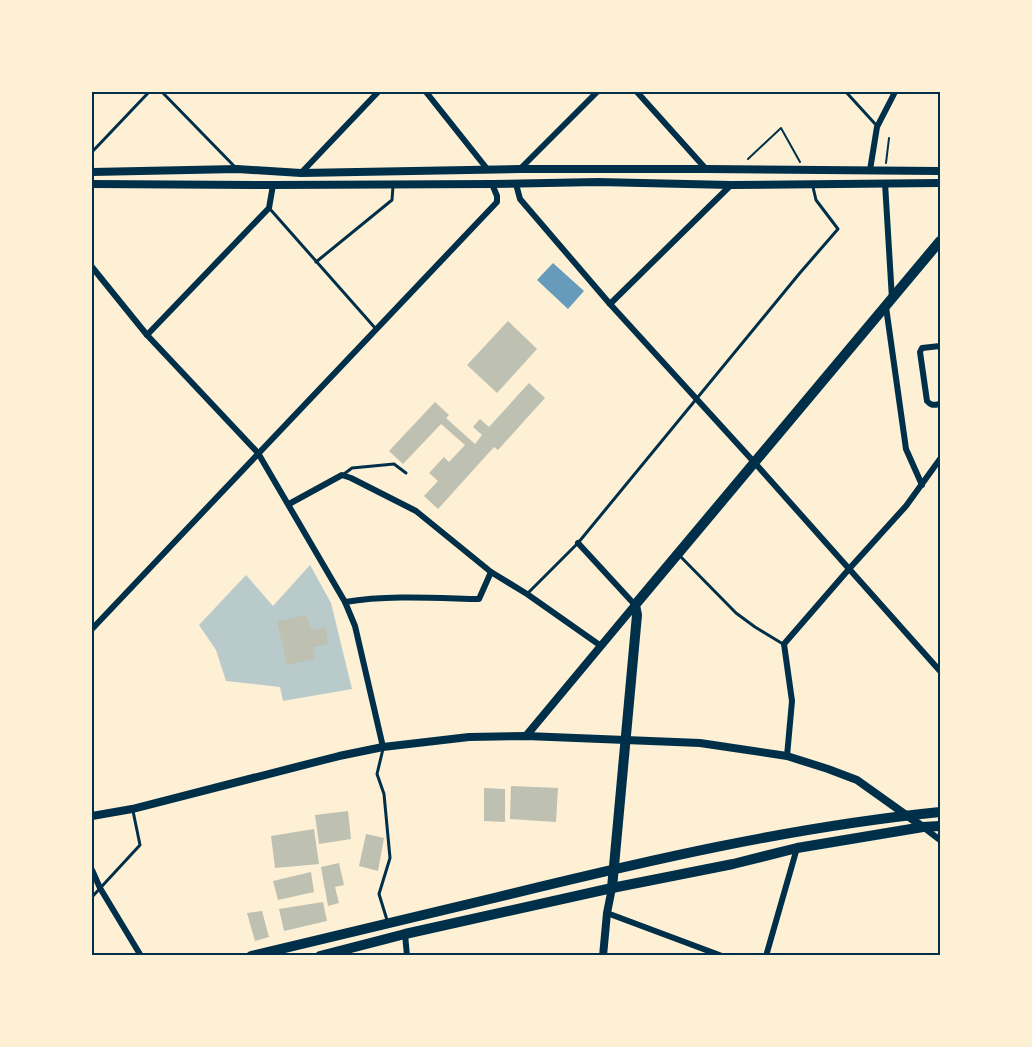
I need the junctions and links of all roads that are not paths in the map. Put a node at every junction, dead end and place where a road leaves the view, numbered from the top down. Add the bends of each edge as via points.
1 (148, 92) edge
2 (162, 92) edge
3 (378, 92) edge
4 (426, 92) edge
5 (597, 92) edge
6 (637, 92) edge
7 (846, 92) edge
8 (895, 92) edge
9 (877, 127) junction
10 (92, 152) edge
11 (237, 169) junction
12 (706, 169) junction
13 (488, 170) junction
14 (520, 170) junction
15 (870, 170) junction
16 (940, 171) edge
17 (92, 172) edge
18 (301, 173) junction
19 (813, 183) junction
20 (885, 183) junction
21 (940, 183) edge
22 (92, 184) edge
23 (393, 184) junction
24 (492, 184) junction
25 (516, 184) junction
26 (273, 185) junction
27 (731, 185) junction
28 (269, 208) junction
29 (939, 244) edge
30 (316, 262) junction
31 (92, 267) edge
32 (889, 302) junction
33 (610, 304) junction
34 (376, 329) junction
35 (147, 335) junction
36 (940, 346) edge
37 (696, 399) junction
38 (940, 404) edge
39 (258, 453) junction
40 (940, 459) edge
41 (754, 462) junction
42 (405, 473) dead end
43 (342, 475) junction
44 (921, 485) junction
45 (289, 504) junction
46 (578, 543) junction
47 (678, 554) junction
48 (849, 568) junction
49 (491, 572) junction
50 (527, 594) junction
51 (345, 602) junction
52 (635, 605) junction
53 (92, 629) edge
54 (784, 644) junction
55 (601, 646) junction
56 (940, 669) edge
57 (526, 736) junction
58 (626, 740) junction
59 (383, 747) junction
60 (787, 756) junction
61 (132, 809) junction
62 (940, 812) edge
63 (92, 816) edge
64 (906, 816) junction
65 (940, 826) edge
66 (923, 827) junction
67 (940, 840) edge
68 (797, 848) junction
69 (613, 869) junction
70 (92, 870) edge
71 (100, 888) junction
72 (612, 888) junction
73 (92, 897) edge
74 (607, 913) junction
75 (388, 923) junction
76 (405, 934) junction
77 (141, 956) edge
78 (251, 956) edge
79 (320, 956) edge
80 (407, 956) edge
81 (603, 956) edge
82 (722, 956) edge
83 (766, 956) edge

1 - 10 lane
2 - 11 lane
3 - 18 street
4 - 13 street
5 - 14 street
6 - 12 street
7 - 9 lane
8 - 9 street
9 - 15 street
11 - 17 street
11 - 18 street
12 - 14 street
12 - 15 street
13 - 14 street
13 - 18 street
15 - 16 street
19 - 20 street
19 - 27 street
19 - 37 lane via 816,200 838,229
20 - 21 street
20 - 32 street
22 - 26 street
23 - 24 street
23 - 26 street
23 - 30 lane via 392,200
24 - 25 street
24 - 34 street via 497,202
25 - 27 street
25 - 33 street via 520,199
26 - 28 street
27 - 33 street
28 - 30 lane
28 - 35 street
29 - 32 main road
30 - 34 lane
31 - 35 street
32 - 41 main road
32 - 44 street via 906,449
33 - 37 street
34 - 39 street
35 - 39 street
36 - 38 street via 922,348 920,352 927,401
37 - 41 street
37 - 46 lane
39 - 45 street
39 - 53 street
40 - 44 street
41 - 47 main road
41 - 48 street
42 - 43 lane via 394,464 352,468
43 - 45 street
43 - 49 street via 416,511
44 - 48 street
45 - 51 street
46 - 50 lane
46 - 52 street
47 - 52 main road
47 - 54 lane via 736,613
48 - 54 street
48 - 56 street
49 - 50 street
49 - 51 street via 479,599 404,597
50 - 55 street
51 - 59 street via 355,626
52 - 55 street
52 - 58 main road
54 - 60 street via 792,701
55 - 57 street
57 - 58 street
57 - 59 street via 469,737
58 - 60 street via 700,743
58 - 69 main road
59 - 61 street
59 - 75 lane via 377,774 384,794 390,858 379,894
60 - 64 street via 857,780
61 - 63 street
61 - 71 lane via 140,845
62 - 64 main road
64 - 66 street
64 - 69 main road via 795,832
65 - 66 main road
66 - 67 street
66 - 68 main road
68 - 72 main road
68 - 83 street
69 - 72 main road
69 - 75 main road
70 - 71 street
71 - 73 lane
71 - 77 street
72 - 74 street
72 - 76 main road
74 - 81 street
74 - 82 street
75 - 78 main road
76 - 79 main road
76 - 80 street

